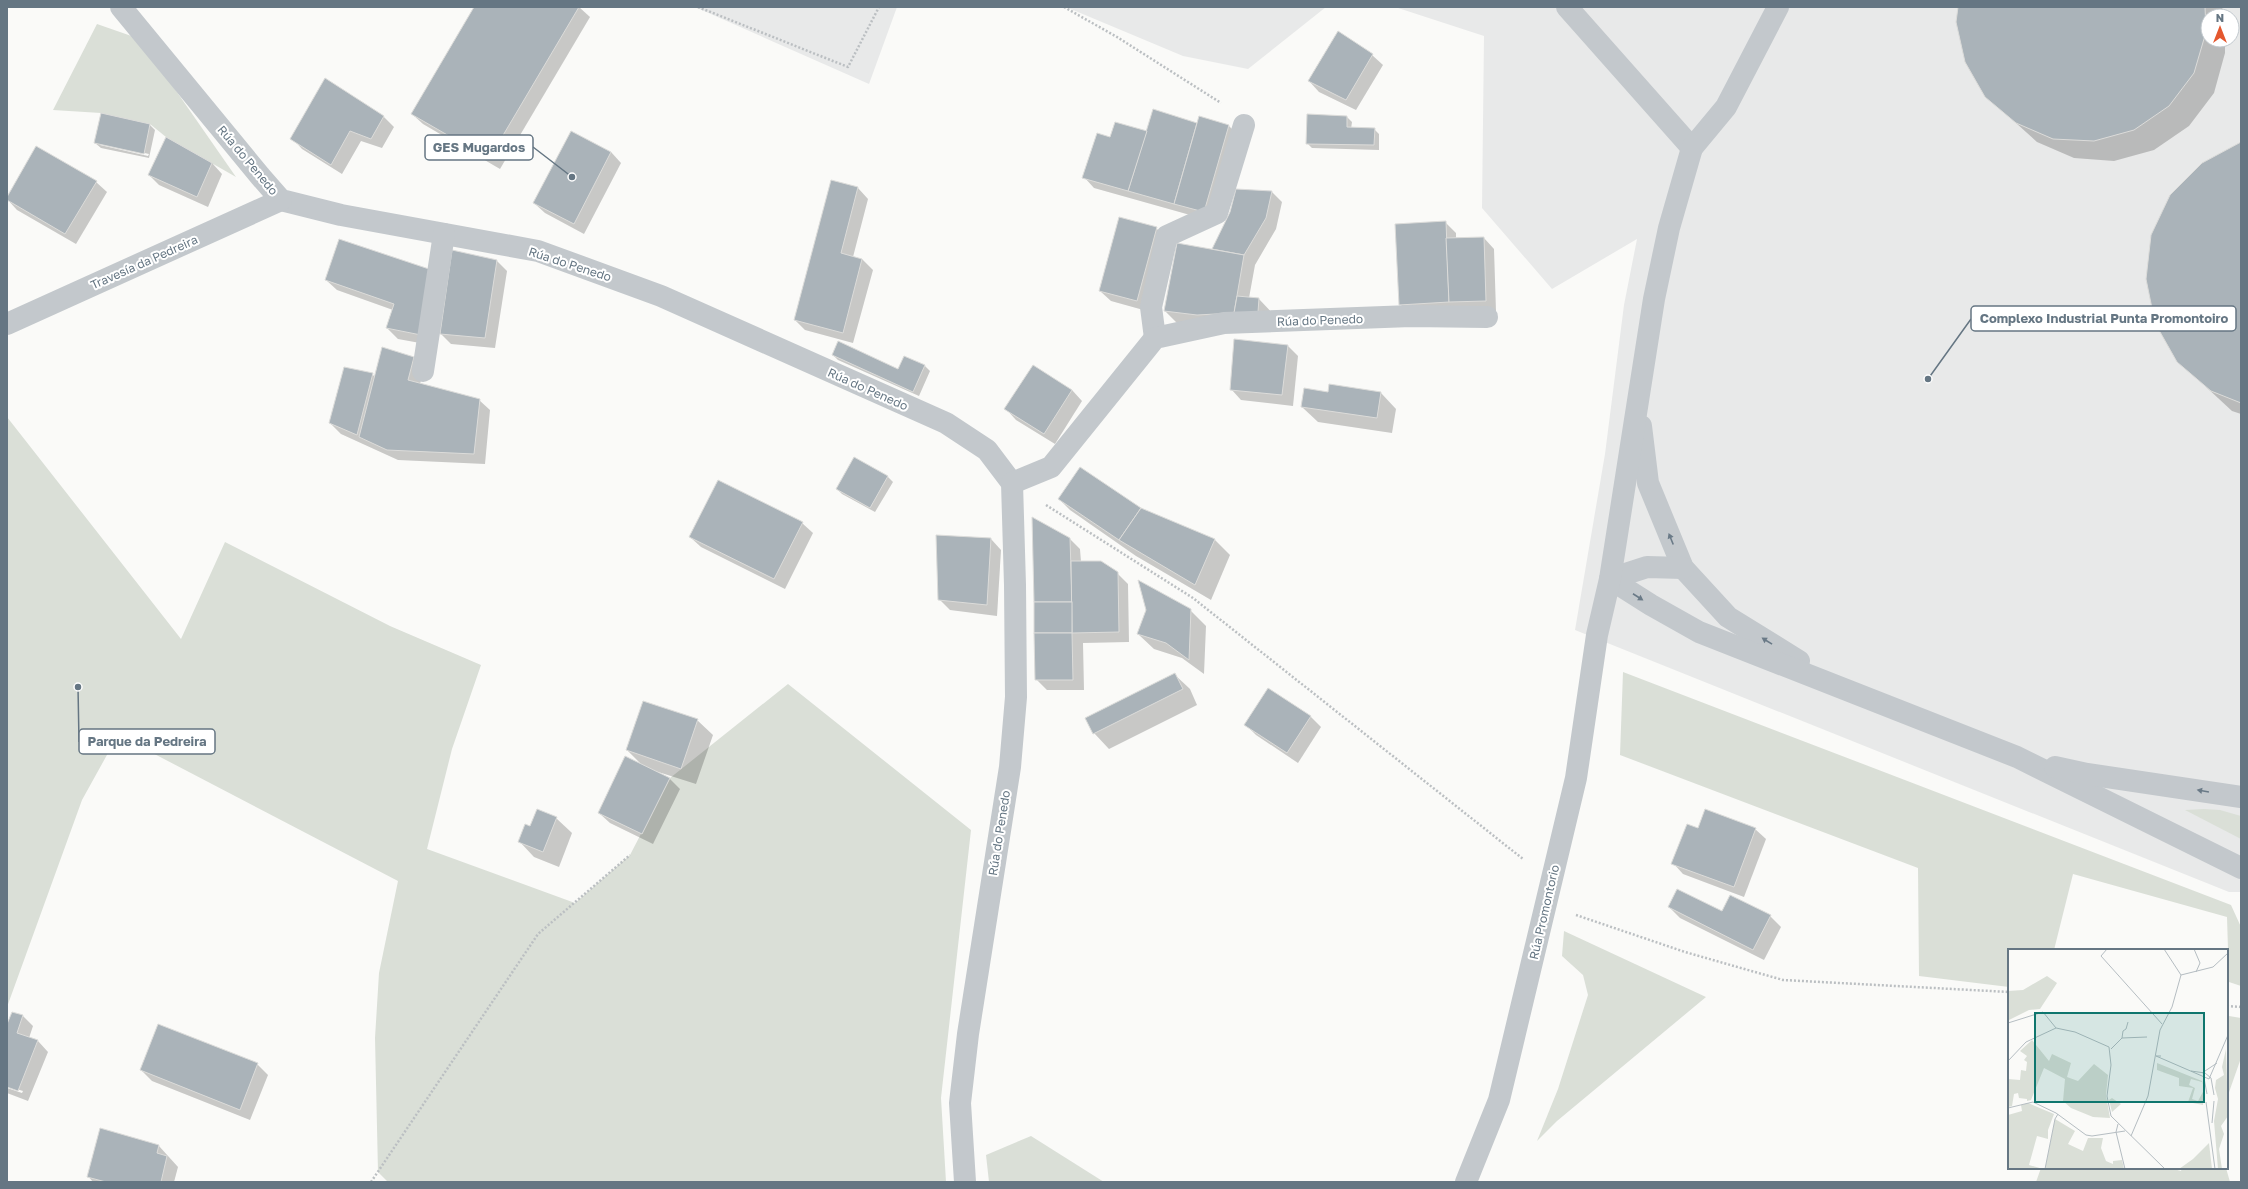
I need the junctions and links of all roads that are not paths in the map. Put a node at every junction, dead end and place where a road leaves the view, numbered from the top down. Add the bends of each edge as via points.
1 (121, 7) edge
2 (1567, 7) edge
3 (1778, 7) edge
4 (1244, 125) road end
5 (1692, 148) junction
6 (282, 200) junction
7 (444, 234) junction
8 (1487, 316) dead end
9 (7, 324) edge
10 (1155, 338) junction
11 (423, 371) dead end
12 (1638, 398) junction
13 (1012, 483) junction
14 (1683, 568) junction
15 (1610, 579) junction
16 (1847, 692) junction
17 (2017, 757) junction
18 (2238, 795) edge
19 (2241, 868) edge
20 (965, 1182) edge
21 (1466, 1182) edge

1 - 6 street, Rúa do Penedo
2 - 5 street
3 - 5 street via 1726,107
4 - 10 street via 1217,213 1167,236 1151,307
5 - 12 street, Rúa Promontorio via 1666,242
6 - 7 street, Rúa do Penedo via 341,216
6 - 9 street, Travesía da Pedreira
7 - 11 street
7 - 13 street, Rúa do Penedo via 538,251 661,296 946,424 987,450
8 - 10 street, Rúa do Penedo via 1411,316 1224,323
10 - 13 street via 1051,466
14 -> 12 street via 1648,484
12 - 15 street, Rúa Promontorio
13 - 20 street, Rúa do Penedo via 1016,697 1010,766 968,1034 960,1103
14 - 15 street via 1647,567
16 -> 14 street via 1728,616
15 -> 16 street via 1699,632
15 - 21 street, Rúa Promontorio via 1597,635 1576,778 1500,1100
16 - 17 street
18 -> 17 street via 2087,774
17 - 19 street

